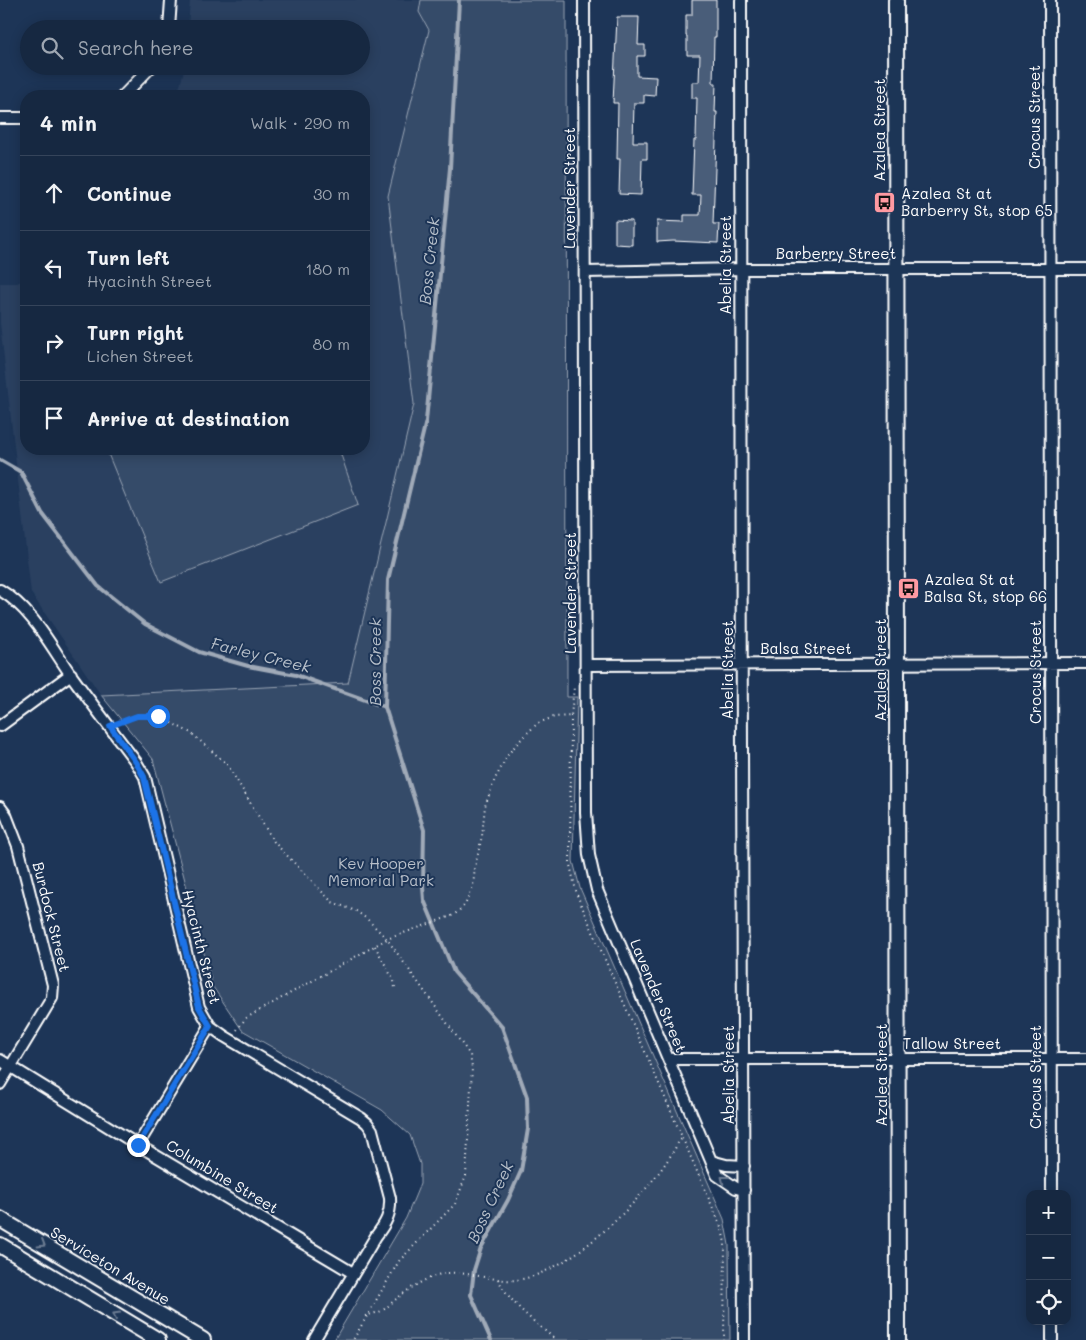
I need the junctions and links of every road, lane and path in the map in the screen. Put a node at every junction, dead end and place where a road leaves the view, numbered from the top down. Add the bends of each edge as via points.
1 (171, 0) edge
2 (584, 0) edge
3 (741, 0) edge
4 (896, 0) edge
5 (1050, 0) edge
6 (170, 20) edge
7 (143, 75) edge
8 (128, 90) edge
9 (0, 118) edge
10 (20, 118) edge
11 (1050, 268) junction
12 (740, 269) junction
13 (897, 269) junction
14 (1086, 269) edge
15 (585, 272) junction
16 (0, 590) edge
17 (743, 664) junction
18 (1051, 664) junction
19 (1086, 664) edge
20 (586, 665) junction
21 (897, 665) junction
22 (71, 674) junction
23 (574, 683) dead end
24 (571, 716) junction
25 (0, 726) edge
26 (110, 726) junction
27 (0, 806) edge
28 (387, 940) junction
29 (375, 946) junction
30 (395, 988) dead end
31 (210, 1026) junction
32 (230, 1040) junction
33 (1086, 1058) edge
34 (669, 1059) junction
35 (744, 1059) junction
36 (898, 1059) junction
37 (1051, 1059) junction
38 (0, 1060) edge
39 (11, 1066) junction
40 (0, 1084) edge
41 (684, 1138) junction
42 (138, 1145) junction
43 (711, 1161) junction
44 (744, 1166) junction
45 (744, 1190) junction
46 (1052, 1190) edge
47 (0, 1219) edge
48 (0, 1245) edge
49 (354, 1273) junction
50 (498, 1279) junction
51 (365, 1316) junction
52 (1052, 1325) edge
53 (158, 1340) edge
54 (203, 1340) edge
55 (314, 1340) edge
56 (352, 1340) edge
57 (556, 1340) edge
58 (724, 1340) edge
59 (744, 1340) edge
60 (898, 1340) edge
61 (1052, 1340) edge

1 - 6 street
2 - 15 street, Lavender Street
3 - 12 street, Abelia Street
4 - 13 street, Azalea Street
5 - 11 street, Crocus Street
7 - 8 street
9 - 10 street
11 - 13 street, Barberry Street
11 - 14 street, Barberry Street
11 - 18 street, Crocus Street
12 - 13 street, Barberry Street
12 - 15 street, Barberry Street
12 - 17 street, Abelia Street
13 - 21 street, Azalea Street
15 - 20 street, Lavender Street
16 - 22 street, Hyacinth Street via 14,598 30,616
17 - 20 street, Balsa Street
17 - 21 street, Balsa Street
17 - 35 street, Abelia Street
18 - 19 street, Balsa Street
18 - 21 street, Balsa Street
18 - 37 street, Crocus Street
20 - 34 street, Lavender Street via 589,855 597,890
21 - 36 street, Azalea Street
22 - 25 street
22 - 26 street, Hyacinth Street
23 - 24 path
24 - 28 path via 554,717 538,723 509,754 485,806 470,897 465,905 454,915
24 - 41 path via 569,851 572,880
26 - 28 path via 137,716 158,716 191,733 227,764 274,842 299,870 332,902 356,911
26 - 31 street, Hyacinth Street via 144,777 199,1007
27 - 39 street, Burdock Street via 18,846 54,985 52,998
28 - 29 path
28 - 51 path via 470,1055 468,1144 466,1176 454,1204 399,1261
29 - 30 path
29 - 32 path via 246,1018
31 - 32 street, Hyacinth Street
31 - 42 street
32 - 49 street, Hyacinth Street via 361,1118 372,1130 390,1209 387,1222
33 - 37 street, Tallow Street
34 - 35 street, Tallow Street
34 - 43 street, Lavender Street
35 - 36 street, Tallow Street
35 - 44 street, Abelia Street
36 - 37 street, Tallow Street
36 - 60 street, Azalea Street
37 - 46 street, Crocus Street
38 - 39 street, Columbine Street
39 - 40 street, Burdock Street
39 - 42 street, Columbine Street
41 - 50 path via 659,1174 607,1230 541,1273 515,1280
41 - 58 path via 725,1243
42 - 49 street, Columbine Street
43 - 44 street
45 -> 43 street, Lavender Street via 718,1174
44 - 45 street, Abelia Street
45 - 59 street, Abelia Street
47 -> 54 street, Serviceton Avenue
53 -> 48 street
49 - 55 street, Hyacinth Street
50 - 51 path via 443,1274 414,1286 383,1310
50 - 57 path via 521,1310
51 - 56 path
52 - 61 street

